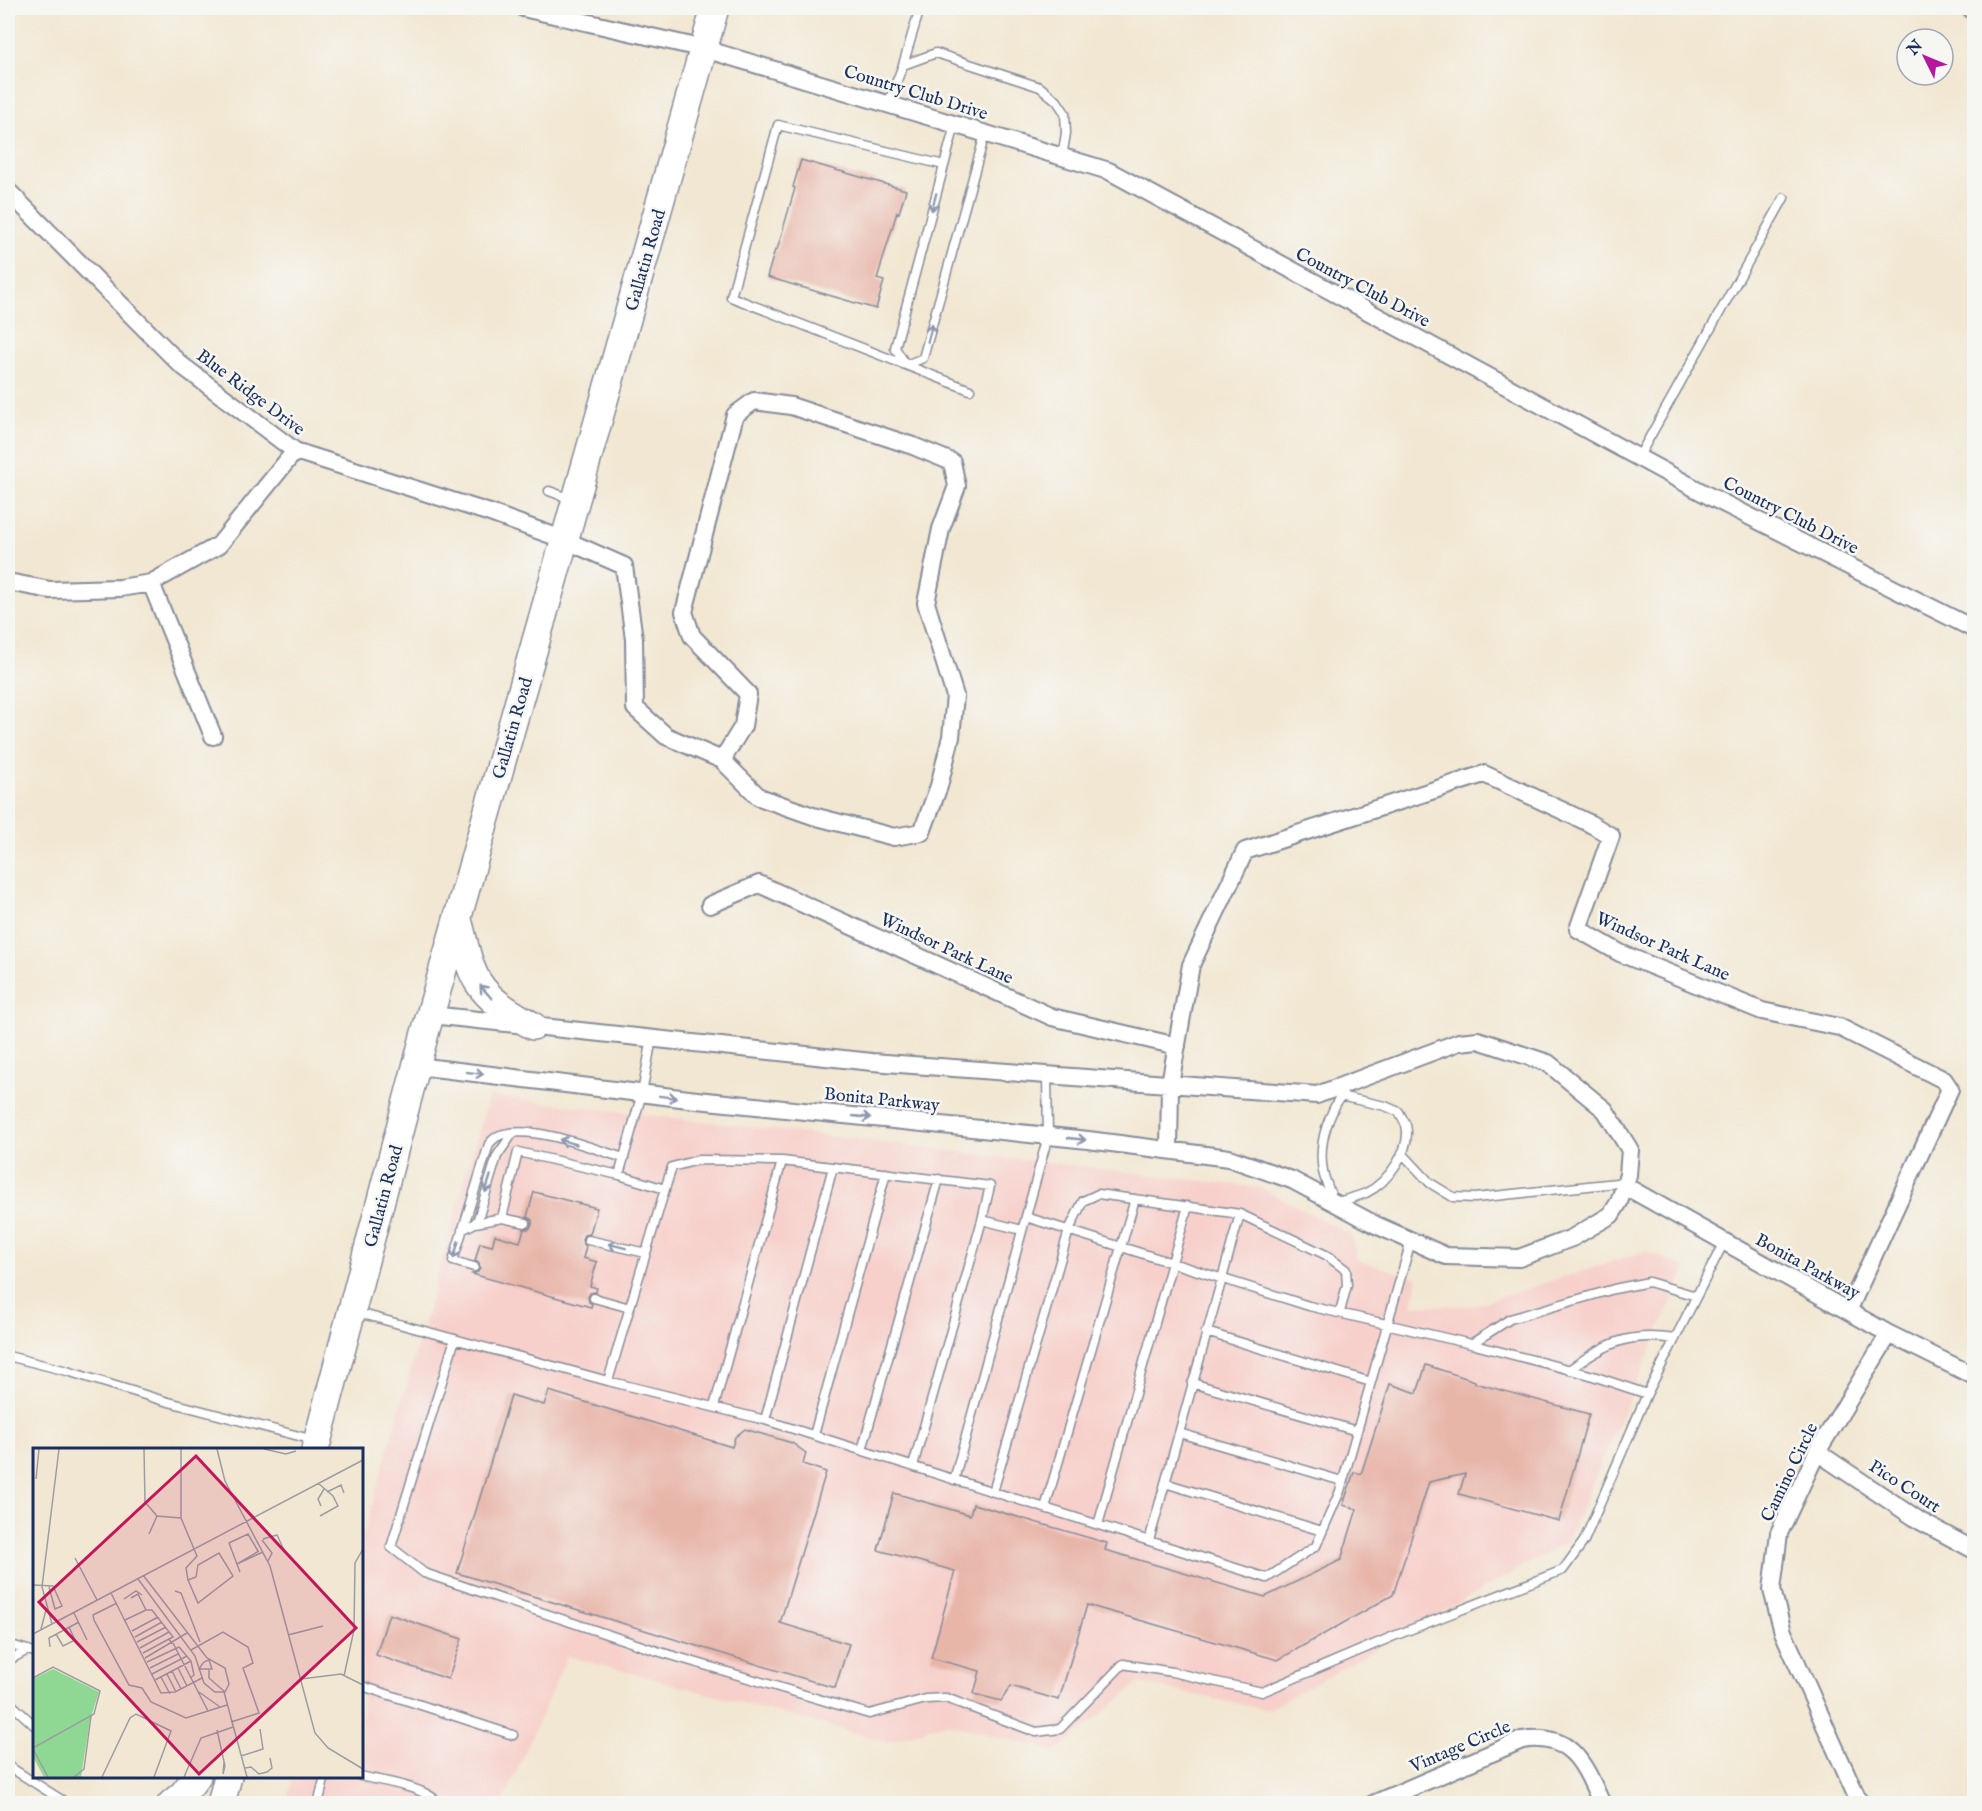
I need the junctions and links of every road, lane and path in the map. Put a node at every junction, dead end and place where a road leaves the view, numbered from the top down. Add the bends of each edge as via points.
1 (523, 8) edge
2 (716, 8) edge
3 (920, 8) edge
4 (1970, 8) edge
5 (1974, 12) edge
6 (705, 49) junction
7 (903, 65) junction
8 (888, 104) junction
9 (955, 125) junction
10 (985, 134) junction
11 (1062, 157) junction
12 (944, 165) junction
13 (8, 191) edge
14 (1784, 198) dead end
15 (906, 365) junction
16 (970, 390) dead end
17 (295, 451) junction
18 (1638, 458) junction
19 (549, 491) dead end
20 (576, 501) junction
21 (565, 540) junction
22 (8, 582) edge
23 (151, 583) junction
24 (1974, 629) edge
25 (213, 736) dead end
26 (722, 760) junction
27 (710, 905) dead end
28 (458, 919) junction
29 (431, 1015) junction
30 (533, 1026) junction
31 (652, 1038) junction
32 (1177, 1046) junction
33 (417, 1066) junction
34 (1047, 1075) junction
35 (1170, 1084) junction
36 (1343, 1090) junction
37 (642, 1093) junction
38 (513, 1133) junction
39 (1048, 1136) junction
40 (1169, 1150) junction
41 (1402, 1153) junction
42 (624, 1158) junction
43 (782, 1161) junction
44 (833, 1167) junction
45 (886, 1173) junction
46 (619, 1175) junction
47 (939, 1179) junction
48 (1625, 1184) junction
49 (665, 1189) junction
50 (1135, 1199) junction
51 (1334, 1203) junction
52 (1188, 1206) junction
53 (1240, 1214) junction
54 (1026, 1217) junction
55 (502, 1218) junction
56 (982, 1221) junction
57 (475, 1223) junction
58 (526, 1223) dead end
59 (462, 1230) junction
60 (1022, 1230) junction
61 (1069, 1230) junction
62 (588, 1239) dead end
63 (1411, 1241) junction
64 (1724, 1242) junction
65 (1121, 1247) junction
66 (646, 1253) junction
67 (1172, 1263) junction
68 (474, 1267) dead end
69 (1221, 1278) junction
70 (1696, 1296) junction
71 (594, 1298) dead end
72 (630, 1308) junction
73 (1848, 1311) junction
74 (352, 1312) junction
75 (1340, 1312) junction
76 (1388, 1323) junction
77 (1206, 1332) junction
78 (1889, 1334) junction
79 (455, 1339) junction
80 (1675, 1339) junction
81 (1471, 1344) junction
82 (8, 1356) edge
83 (1569, 1370) junction
84 (1974, 1376) edge
85 (608, 1381) junction
86 (1371, 1382) junction
87 (1192, 1383) junction
88 (1647, 1394) junction
89 (714, 1407) junction
90 (765, 1420) junction
91 (1357, 1431) junction
92 (1179, 1433) junction
93 (814, 1435) junction
94 (316, 1445) edge
95 (862, 1450) junction
96 (1817, 1452) junction
97 (913, 1466) junction
98 (954, 1480) junction
99 (1342, 1481) junction
100 (1165, 1483) junction
101 (993, 1492) junction
102 (1045, 1508) junction
103 (1098, 1525) junction
104 (1322, 1531) junction
105 (1149, 1541) junction
106 (1974, 1550) edge
107 (8, 1644) edge
108 (31, 1651) edge
109 (8, 1665) edge
110 (363, 1686) edge
111 (8, 1701) edge
112 (33, 1724) edge
113 (513, 1735) dead end
114 (8, 1766) edge
115 (363, 1777) edge
116 (195, 1778) edge
117 (227, 1778) edge
118 (325, 1778) edge
119 (68, 1803) edge
120 (171, 1803) edge
121 (221, 1803) edge
122 (318, 1803) edge
123 (439, 1803) edge
124 (1373, 1803) edge
125 (1602, 1803) edge
126 (1860, 1803) edge

1 - 6 street, Country Club Drive
2 - 6 main road, Gallatin Road
3 - 7 lane
4 - 5 street
6 - 8 street, Country Club Drive
6 - 20 main road, Gallatin Road
7 - 8 lane
7 - 11 lane via 936,53 1040,87 1058,101 1065,113
8 - 9 street, Country Club Drive
9 - 10 street, Country Club Drive
9 - 12 lane
10 - 11 street, Country Club Drive
15 -> 10 lane via 923,358
11 - 18 street, Country Club Drive via 1109,171
12 -> 15 lane via 896,348
12 - 15 lane via 778,125 731,297
13 - 17 street, Blue Ridge Drive via 180,364
14 - 18 lane
15 - 16 lane
17 - 21 street, Blue Ridge Drive
17 - 23 street via 219,545
18 - 24 street, Country Club Drive
19 - 20 lane
20 - 21 main road, Gallatin Road
21 - 26 street, Blue Ridge Drive via 624,566 634,639 635,708 666,736
21 - 28 main road, Gallatin Road
22 - 23 street via 50,590
23 - 25 street
26 - 26 street via 743,726 748,694 692,636 684,612 735,415 754,401 791,406 952,462 957,486 940,530 926,603 955,696 951,737 922,832 894,837 759,797
27 - 32 street, Windsor Park Lane via 759,884 1052,1017
28 - 29 main road, Gallatin Road
30 -> 28 main road via 502,1008 477,981
29 - 30 street, Bonita Parkway
29 - 33 main road, Gallatin Road
30 - 31 street, Bonita Parkway
31 - 34 street, Bonita Parkway via 872,1062
31 - 37 lane
32 - 35 street, Windsor Park Lane
32 - 73 street, Windsor Park Lane via 1191,965 1245,851 1484,774 1611,836 1578,929 1620,952 1762,1011 1839,1028 1944,1080 1950,1089
33 -> 37 street, Bonita Parkway
33 - 74 main road, Gallatin Road
34 - 35 street, Bonita Parkway
34 - 39 lane
35 - 36 street, Bonita Parkway via 1317,1095
35 - 40 street, Windsor Park Lane
36 - 41 lane via 1399,1112 1406,1126
36 - 48 street, Bonita Parkway via 1459,1042 1478,1040 1548,1062 1605,1110 1630,1150
36 - 51 lane via 1328,1119 1322,1144 1323,1172
37 -> 39 street, Bonita Parkway
37 - 42 lane
42 -> 38 lane via 534,1132
38 -> 57 lane via 497,1156
38 - 59 lane via 494,1138 489,1144
39 -> 40 street, Bonita Parkway
39 - 54 lane
40 - 51 street, Bonita Parkway via 1229,1158 1292,1180
41 - 48 lane via 1430,1183 1453,1197
41 - 51 lane via 1381,1183
42 - 46 lane
43 - 44 lane
43 - 49 lane via 698,1160 672,1167
43 - 89 lane
44 - 45 lane
44 - 90 lane
45 - 47 lane
45 - 93 lane
46 - 49 lane
46 - 55 lane via 518,1152
47 - 56 lane via 990,1186
47 - 95 lane
48 - 63 street, Bonita Parkway via 1611,1215 1572,1238 1519,1258 1446,1256
48 - 64 street, Bonita Parkway
49 - 66 lane
50 - 52 lane
50 - 61 lane via 1098,1194 1083,1201
50 - 65 lane
51 - 63 street, Bonita Parkway
52 - 53 lane
52 - 67 lane
53 - 69 lane
53 - 75 lane via 1326,1255 1346,1270 1347,1285
54 - 60 lane
54 - 61 lane
55 - 57 lane
55 - 58 lane
56 - 60 lane
56 - 97 lane
57 - 59 lane
59 -> 68 lane via 453,1261
60 - 98 lane
61 - 65 lane
61 - 101 lane
66 -> 62 lane
63 - 76 lane
64 - 70 lane
64 - 73 street, Bonita Parkway
65 - 67 lane
65 - 102 lane
66 - 72 lane
67 - 69 lane
67 - 103 lane
69 - 75 lane
69 - 77 lane
70 - 80 lane
70 - 81 lane via 1649,1282 1614,1289 1510,1319
71 - 72 lane
72 - 85 lane
73 - 78 street, Bonita Parkway
74 - 79 lane
74 - 94 main road, Gallatin Road
75 - 76 lane
76 - 81 lane
76 - 86 lane
77 - 86 lane
77 - 87 lane
78 - 84 street, Bonita Parkway
78 - 96 street, Camino Circle
79 - 85 lane
79 - 88 lane via 391,1547 424,1573 657,1651 869,1714 926,1699 946,1698 1036,1732 1060,1729 1123,1664 1262,1692 1563,1570 1584,1541
80 - 83 lane via 1652,1336 1623,1340 1599,1349
80 - 88 lane
81 - 83 lane
82 - 94 lane
83 - 88 lane
85 - 89 lane
86 - 91 lane
87 - 91 lane
87 - 92 lane
89 - 90 lane
90 - 93 lane
91 - 99 lane
92 - 99 lane
92 - 100 lane
93 - 95 lane
95 - 97 lane
96 - 106 street, Pico Court via 1920,1521
96 - 126 street, Camino Circle via 1779,1533 1772,1590 1783,1632
97 - 98 lane
98 - 101 lane
99 - 104 lane
100 - 104 lane
100 - 105 lane
101 - 102 lane
102 - 103 lane
103 - 105 lane
104 - 105 lane via 1316,1546 1267,1578
107 - 108 lane
108 - 109 lane via 11,1659
110 - 113 lane
111 - 112 lane
114 - 119 lane
115 - 123 lane via 426,1792
116 - 120 main road
117 - 121 main road
118 - 122 lane
124 - 125 street, Vintage Circle via 1522,1740 1539,1738 1558,1742 1573,1753 1584,1765

